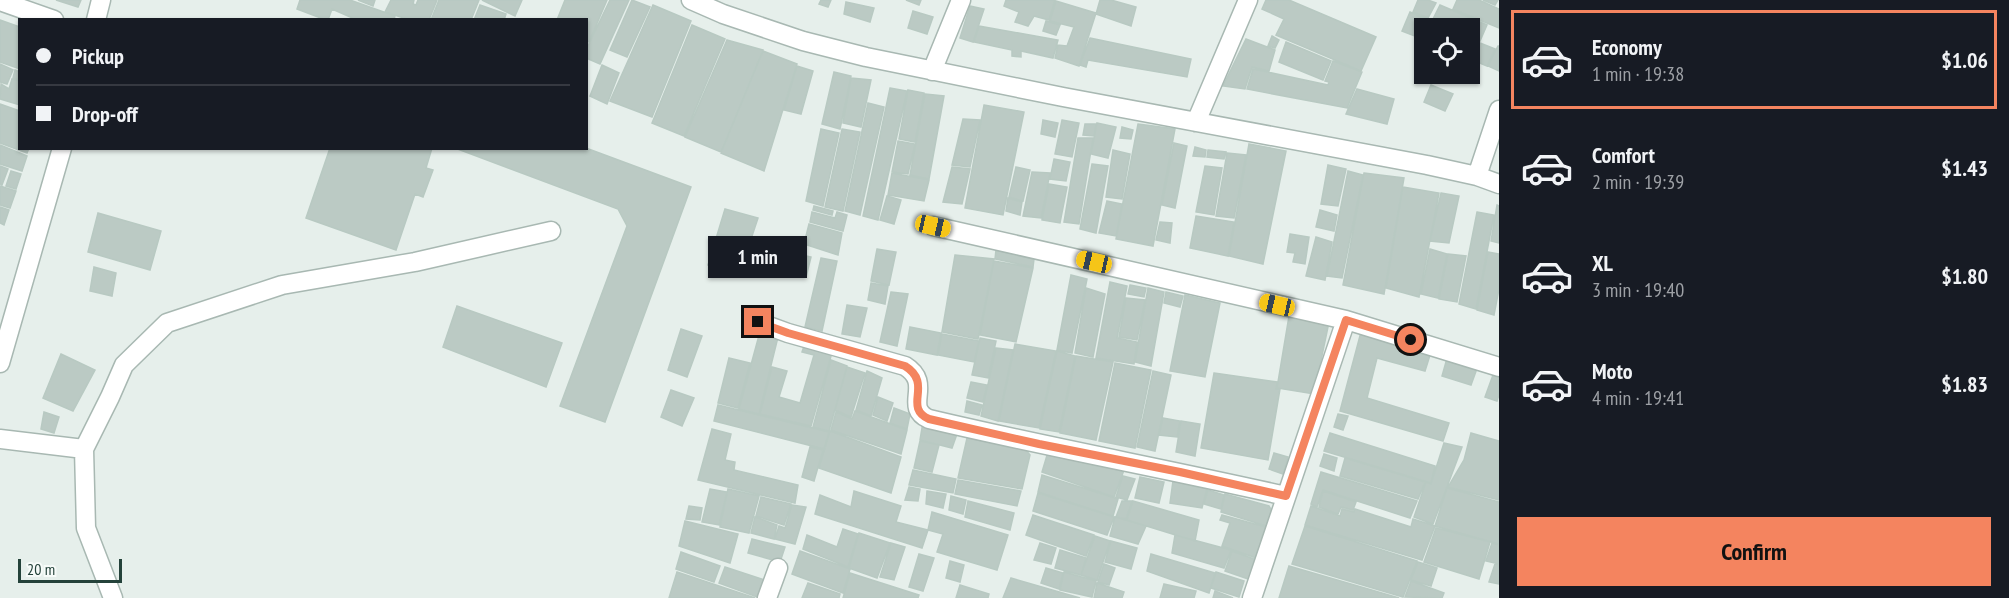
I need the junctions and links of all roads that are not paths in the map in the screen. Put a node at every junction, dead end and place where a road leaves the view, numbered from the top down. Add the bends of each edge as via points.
1 (101, 0) edge
2 (691, 0) edge
3 (962, 0) edge
4 (1248, 0) edge
5 (0, 1) edge
6 (48, 18) edge
7 (96, 18) edge
8 (932, 71) junction
9 (1499, 110) edge
10 (1196, 122) junction
11 (61, 150) edge
12 (1477, 176) junction
13 (1499, 184) edge
14 (933, 226) dead end
15 (551, 231) dead end
16 (1346, 320) junction
17 (758, 322) dead end
18 (4, 328) edge
19 (0, 363) edge
20 (1499, 367) edge
21 (0, 439) edge
22 (84, 449) junction
23 (1286, 496) junction
24 (778, 568) dead end
25 (113, 598) edge
26 (767, 598) edge
27 (1252, 598) edge

1 - 7 street
2 - 8 street via 803,41
3 - 8 street
4 - 10 street
5 - 6 street
8 - 10 street
9 - 12 street
10 - 12 street
11 - 18 street
12 - 13 street
14 - 16 street
15 - 22 street via 282,285 166,323 124,365
16 - 20 street
16 - 23 street
17 - 23 street via 905,366 915,373 919,383 917,409 929,419
18 - 19 street
21 - 22 street
22 - 25 street via 86,528
23 - 27 street
24 - 26 street

